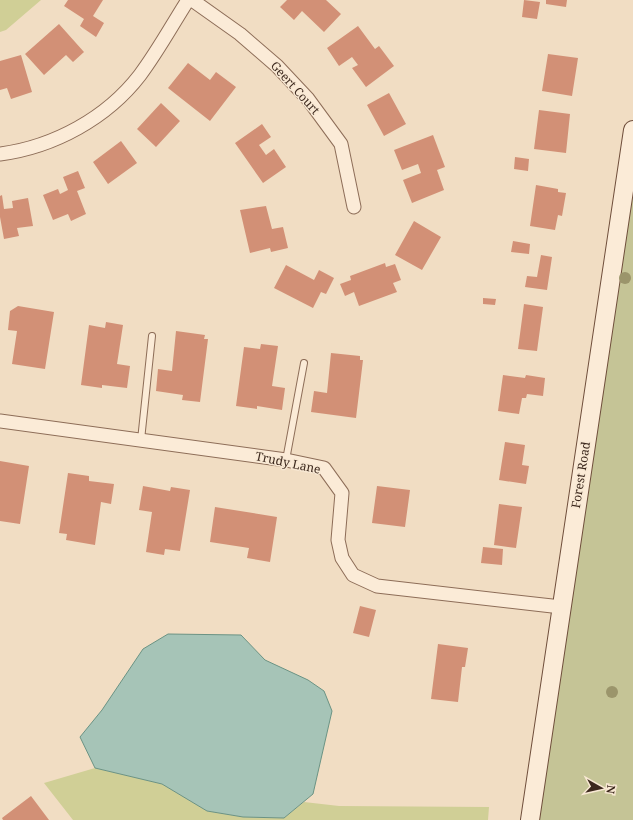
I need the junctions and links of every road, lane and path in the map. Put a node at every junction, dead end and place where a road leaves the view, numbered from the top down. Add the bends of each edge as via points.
1 (188, 0) edge
2 (192, 0) edge
3 (633, 130) edge
4 (0, 154) edge
5 (354, 207) dead end
6 (152, 336) dead end
7 (304, 363) dead end
8 (0, 421) edge
9 (141, 440) junction
10 (286, 460) junction
11 (561, 607) junction
12 (530, 820) edge

1 - 4 street via 140,75 121,96 99,114 52,142 25,151
2 - 5 street, Geert Court via 240,34 277,66 308,100 341,144
3 - 11 street, Forest Road
6 - 9 lane
7 - 10 lane
8 - 9 street, Trudy Lane
9 - 10 street, Trudy Lane
10 - 11 street, Trudy Lane via 324,468 342,493 338,540 342,558 353,575 377,586
11 - 12 street, Forest Road

